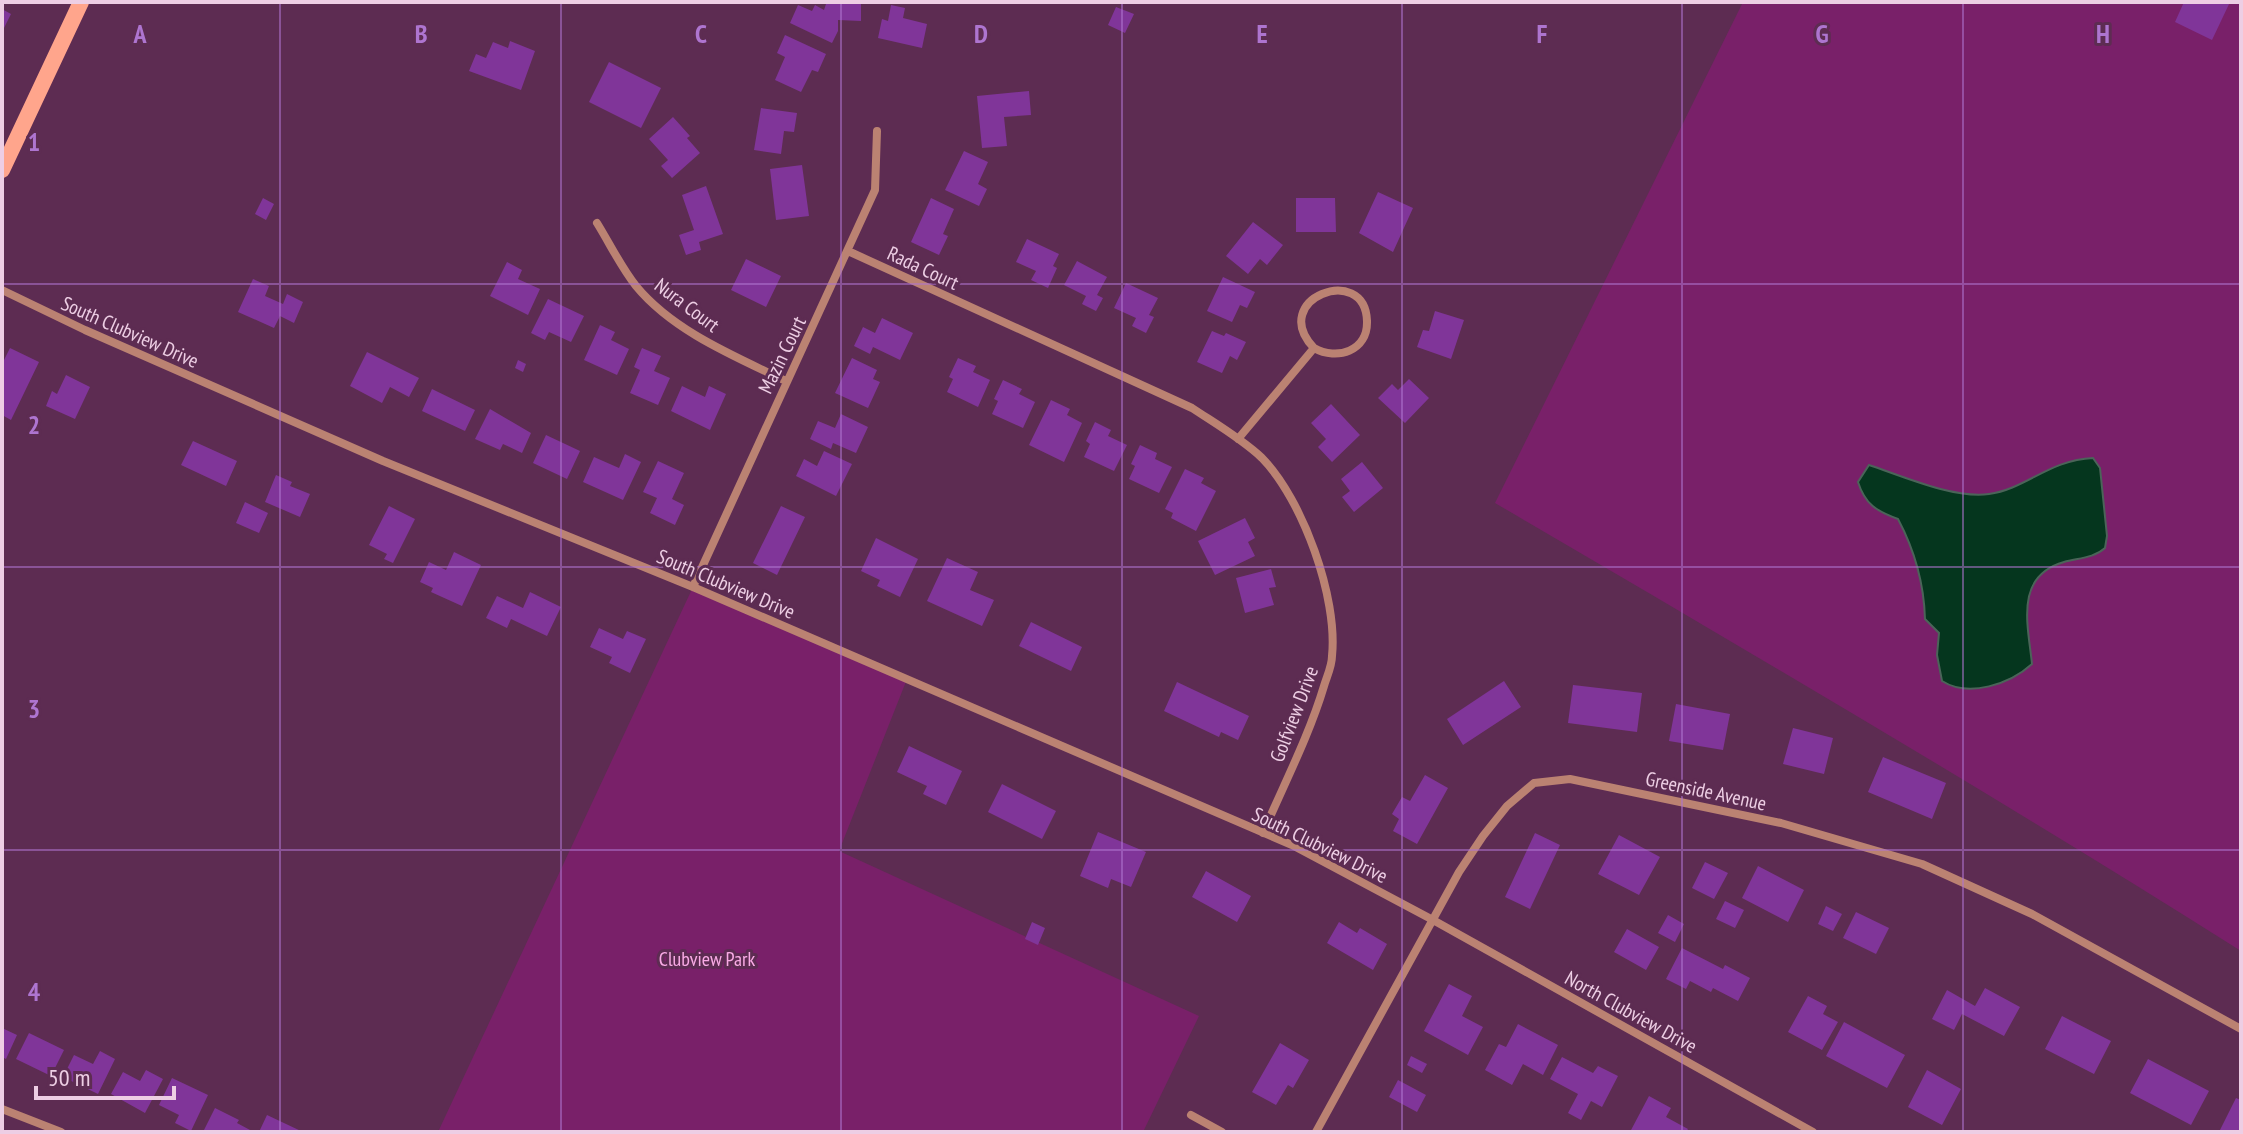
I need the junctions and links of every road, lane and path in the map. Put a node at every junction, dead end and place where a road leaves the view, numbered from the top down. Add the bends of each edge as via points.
1 (81, 2) edge
2 (877, 131) dead end
3 (2, 170) edge
4 (597, 223) dead end
5 (848, 251) junction
6 (2, 290) edge
7 (984, 314) joint
8 (1314, 348) junction
9 (786, 381) junction
10 (1238, 439) junction
11 (693, 587) junction
12 (1263, 833) junction
13 (1433, 920) junction
14 (2241, 1029) edge
15 (2, 1109) edge
16 (1191, 1115) dead end
17 (61, 1132) edge
18 (1222, 1132) edge
19 (1316, 1132) edge
20 (1813, 1132) edge

1 - 3 main road
2 - 5 street, Mazin Court via 875,190
4 - 9 street, Nura Court via 637,286 665,313 719,349
5 - 7 street, Rada Court
5 - 9 street, Mazin Court
6 - 11 street, South Clubview Drive via 383,461
7 - 10 street, Golfview Drive via 1192,408
8 - 8 street via 1333,356 1360,343 1367,324 1355,297 1323,292 1306,307 1302,329
8 - 10 street
9 - 11 street, Mazin Court
10 - 12 street, Golfview Drive via 1278,478 1311,539 1331,606 1333,658 1317,710
11 - 12 street, South Clubview Drive
12 - 13 street, South Clubview Drive
13 - 14 street, Greenside Avenue via 1507,806 1534,783 1570,779 1781,823 1922,864 2032,914
13 - 19 street, Greenside Avenue
13 - 20 street, North Clubview Drive
15 - 17 street
16 - 18 street

